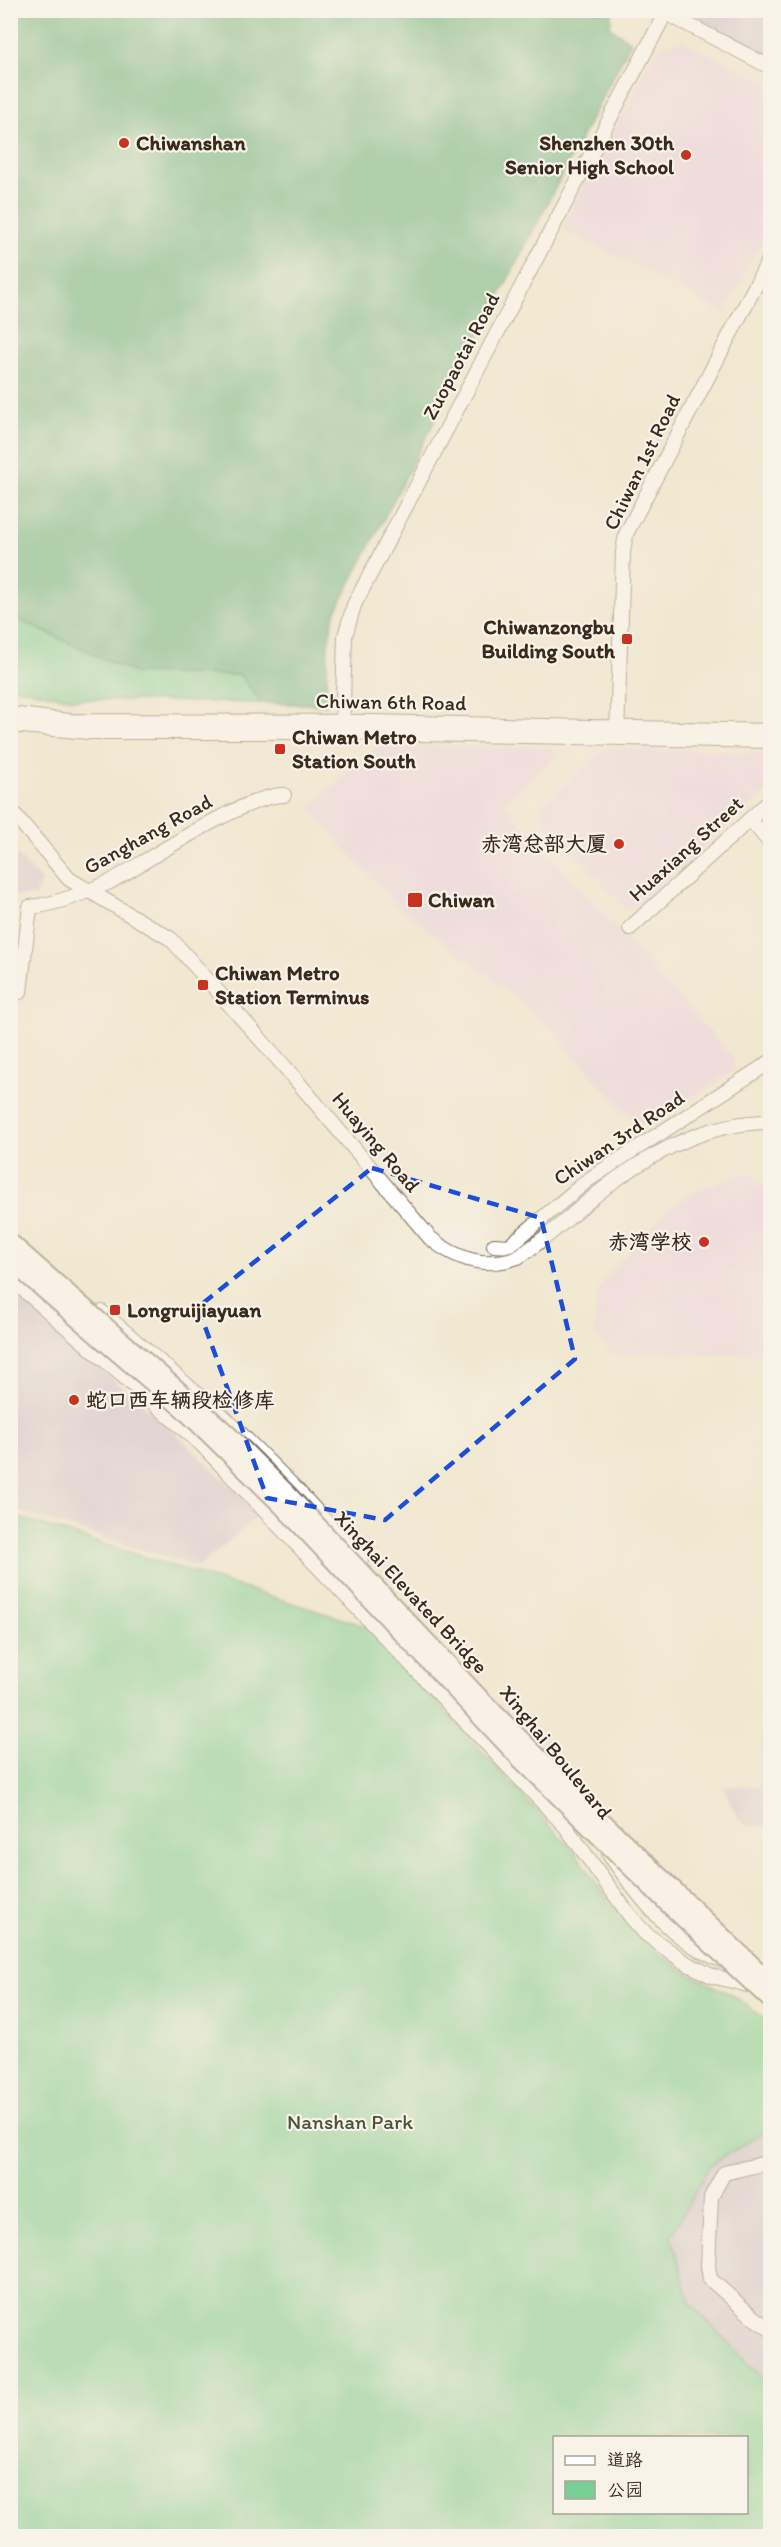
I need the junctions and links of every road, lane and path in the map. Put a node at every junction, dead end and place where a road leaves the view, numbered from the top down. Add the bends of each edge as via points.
1 (667, 11) edge
2 (771, 68) edge
3 (771, 258) edge
4 (10, 714) edge
5 (10, 726) edge
6 (342, 727) junction
7 (771, 731) edge
8 (617, 732) junction
9 (771, 741) edge
10 (284, 795) dead end
11 (771, 801) edge
12 (10, 809) edge
13 (750, 819) junction
14 (771, 843) edge
15 (89, 891) junction
16 (630, 928) dead end
17 (20, 992) dead end
18 (771, 1062) edge
19 (771, 1122) edge
20 (10, 1233) edge
21 (10, 1242) edge
22 (494, 1245) dead end
23 (10, 1261) edge
24 (10, 1278) edge
25 (771, 1971) edge
26 (771, 1982) edge
27 (771, 1990) edge
28 (771, 2000) edge
29 (771, 2162) edge
30 (771, 2329) edge

1 - 2 street
1 - 6 street, Zuopaotai Road via 354,605 345,636
3 - 8 street, Chiwan 1st Road via 626,534
4 - 6 street, Chiwan 6th Road via 69,721
5 - 6 street, Chiwan 6th Road via 89,732
6 - 8 street, Chiwan 6th Road
7 - 8 street, Chiwan 6th Road
8 - 9 street, Chiwan 6th Road
10 - 15 street, Ganghang Road via 273,795 230,813
11 - 13 street, Huaxiang Street
12 - 15 street, Huaying Road via 63,873
13 - 14 street
13 - 16 street, Huaxiang Street
15 - 17 street, Ganghang Road via 30,908
15 - 19 street, Huaying Road, bridge via 171,939 285,1066 430,1238 454,1256 476,1263 518,1257 618,1178 672,1145 732,1125
18 - 22 street, Chiwan 3rd Road via 588,1180 509,1246
20 - 25 street, Xinghai Boulevard, bridge via 171,1369 263,1455 522,1738 651,1910 679,1936 716,1958
21 - 26 main road, Xinghai Elevated Bridge, bridge via 225,1431 586,1805
23 - 28 main road, Xinghai Elevated Bridge, bridge via 185,1411 281,1505 518,1757
24 - 27 street, Xinghai Boulevard, bridge via 201,1444 558,1818 646,1934 712,1976
29 - 30 street via 724,2173 711,2197 708,2266 710,2279

